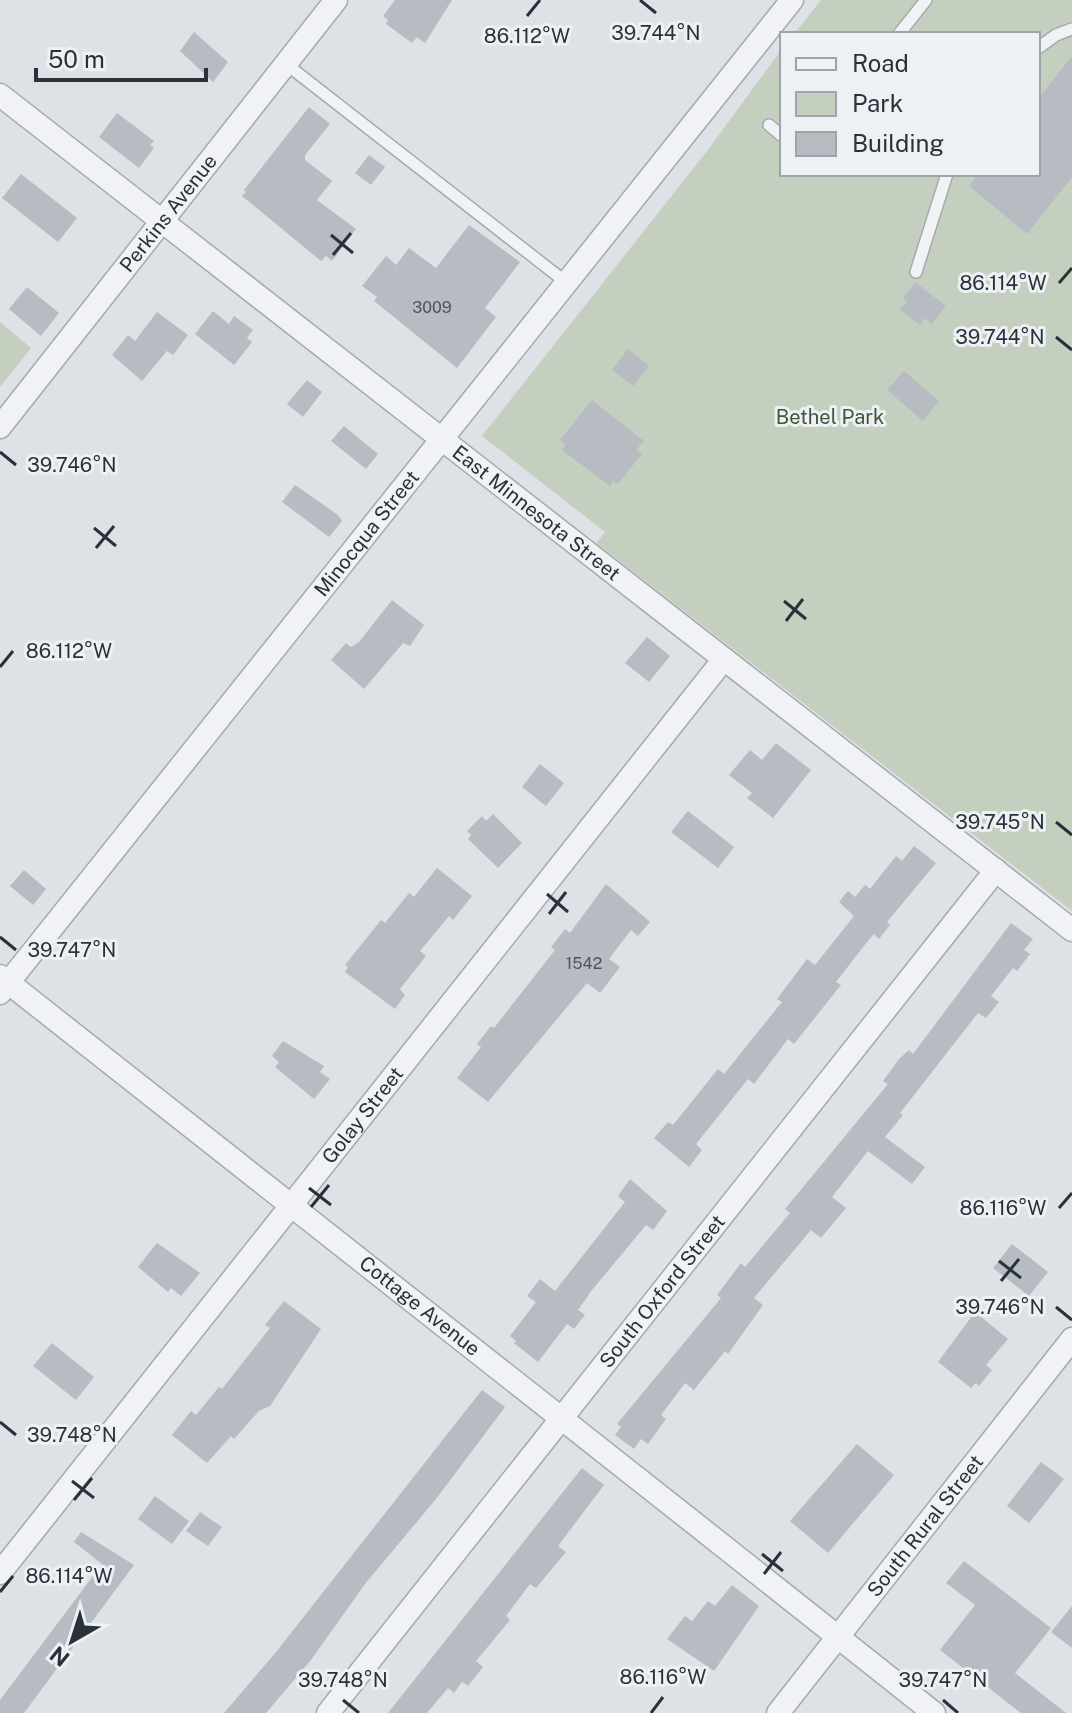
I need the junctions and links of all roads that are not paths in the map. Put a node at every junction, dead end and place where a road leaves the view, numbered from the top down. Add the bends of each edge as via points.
1 (336, 0) edge
2 (792, 0) edge
3 (926, 0) edge
4 (1072, 29) edge
5 (901, 32) edge
6 (1040, 47) edge
7 (286, 64) junction
8 (0, 95) edge
9 (769, 125) dead end
10 (780, 134) edge
11 (946, 176) edge
12 (162, 220) junction
13 (916, 272) dead end
14 (567, 283) junction
15 (0, 427) edge
16 (443, 439) junction
17 (724, 659) junction
18 (996, 870) junction
19 (1072, 930) edge
20 (3, 984) edge
21 (291, 1201) junction
22 (1072, 1339) edge
23 (558, 1418) junction
24 (0, 1573) edge
25 (837, 1636) junction
26 (328, 1713) edge
27 (778, 1713) edge
28 (934, 1713) edge

1 - 7 street, Perkins Avenue
2 - 14 street, Minocqua Street
3 - 5 lane
4 - 6 lane
7 - 12 street, Perkins Avenue
7 - 14 lane
8 - 12 street, East Minnesota Street
9 - 10 lane
11 - 13 lane
12 - 15 street, Perkins Avenue
12 - 16 street, East Minnesota Street
14 - 16 street, Minocqua Street
16 - 17 street, East Minnesota Street
16 - 20 street, Minocqua Street
17 - 18 street, East Minnesota Street
17 - 21 street, Golay Street
18 - 19 street, East Minnesota Street
18 - 23 street, South Oxford Street
20 - 21 street, Cottage Avenue
21 - 23 street, Cottage Avenue
21 - 24 street, Golay Street
22 - 25 street, South Rural Street
23 - 25 street, Cottage Avenue
23 - 26 street, South Oxford Street
25 - 27 street, South Rural Street
25 - 28 street, Cottage Avenue

